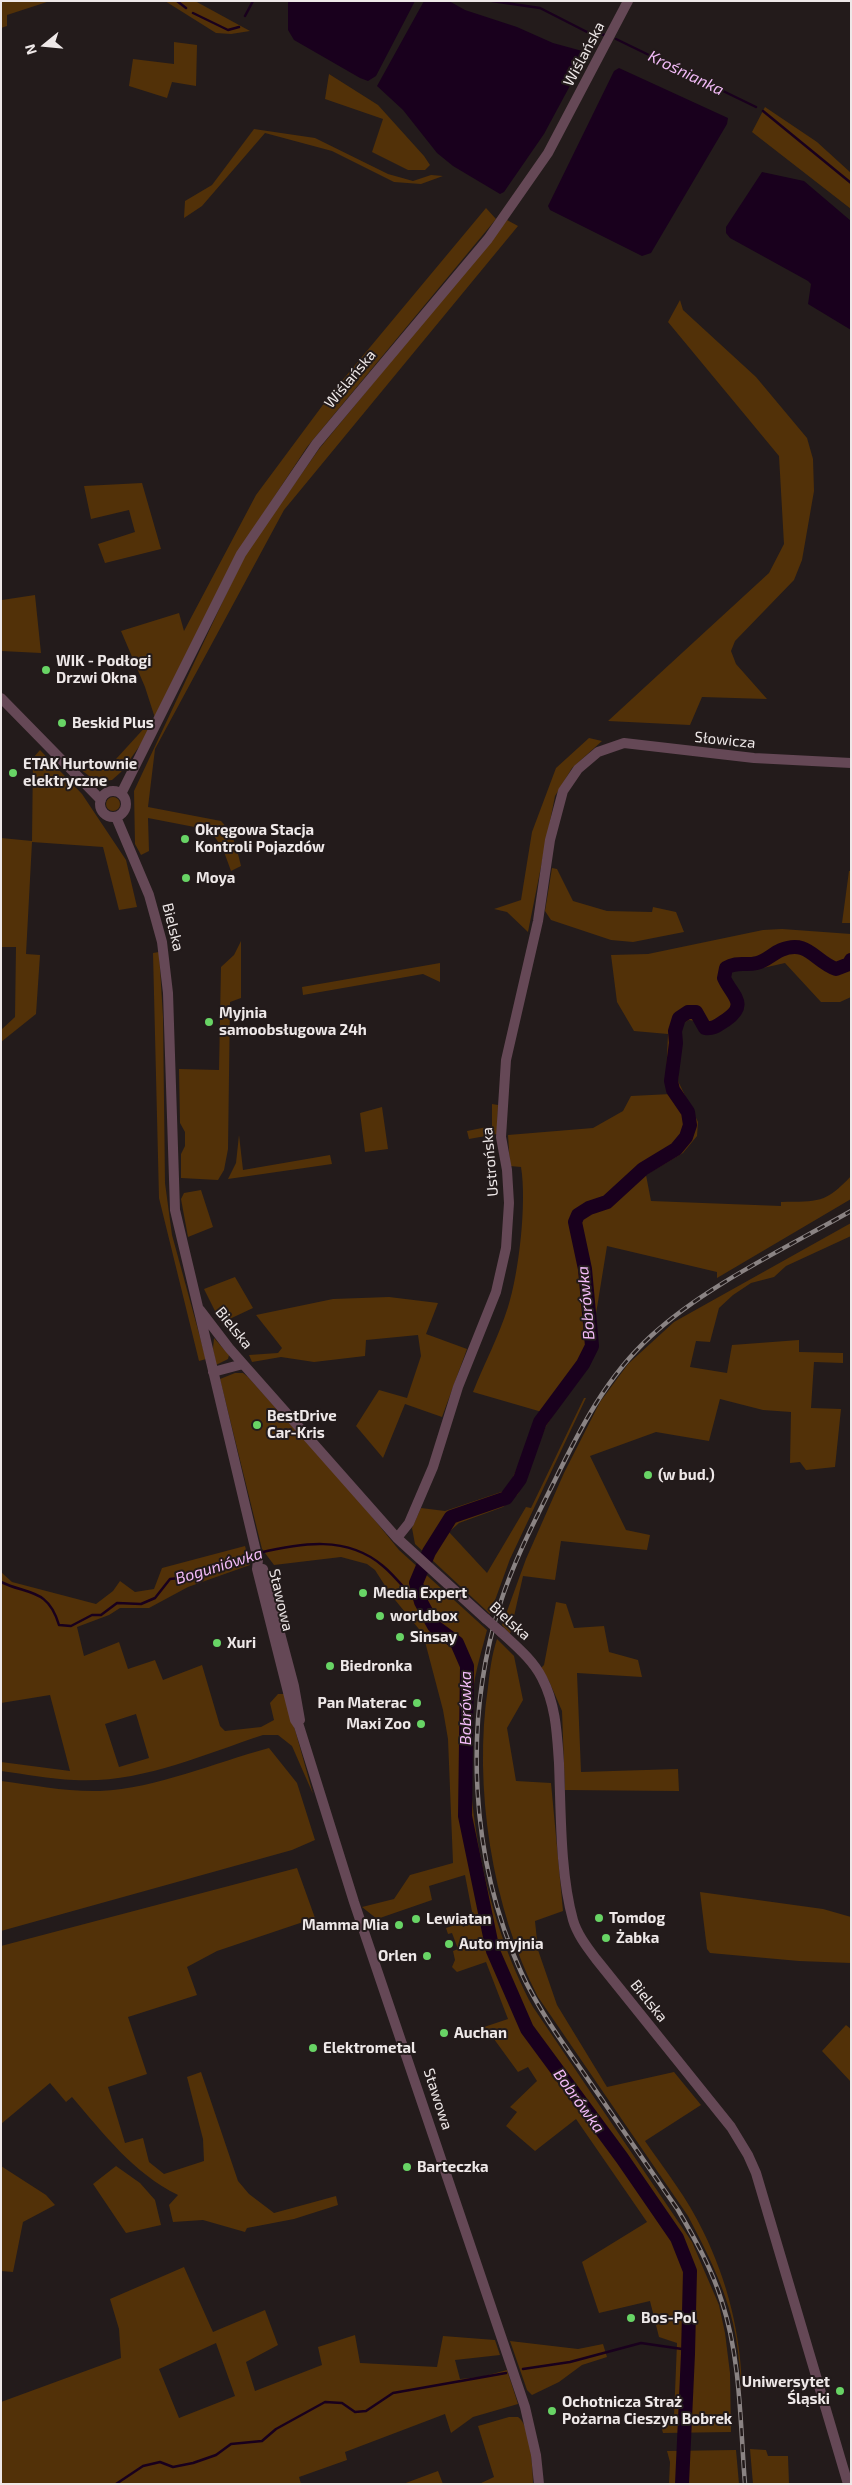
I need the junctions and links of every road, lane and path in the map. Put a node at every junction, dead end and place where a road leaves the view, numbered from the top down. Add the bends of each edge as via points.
1 (628, 1) edge
2 (1, 698) edge
3 (598, 752) joint
4 (851, 763) edge
5 (121, 794) junction
6 (101, 800) junction
7 (116, 817) junction
8 (199, 1309) junction
9 (243, 1364) junction
10 (212, 1372) junction
11 (397, 1538) junction
12 (258, 1560) junction
13 (268, 1609) junction
14 (280, 1631) junction
15 (299, 1726) junction
16 (539, 2484) edge
17 (848, 2484) edge

1 - 5 street, Wiślańska via 548,153 506,214 316,444 242,554
2 - 6 street
3 - 4 street, Słowicza via 624,743 754,758
3 - 11 street, Ustrońska via 569,782 558,802 538,922 506,1060 501,1137 509,1203 506,1248 496,1292 458,1387 433,1467 409,1523
5 - 6 street via 110,792
5 - 7 street via 126,805 123,813
6 - 7 street via 102,811
7 - 8 street, Bielska via 149,895 162,942 168,993 175,1210
8 - 9 street, Bielska
8 - 10 street
9 - 10 street
9 - 11 street, Bielska
10 - 12 street
11 - 17 street, Bielska, bridge via 501,1632 541,1676 553,1705 565,1870 577,1931 731,2127 748,2155
12 - 13 street, Stawowa via 257,1569
12 - 14 street, Stawowa via 269,1585
13 - 14 street
13 - 15 street, Stawowa
14 - 15 street, Stawowa via 298,1702
15 - 16 street, Stawowa via 354,1902 525,2407 535,2447

